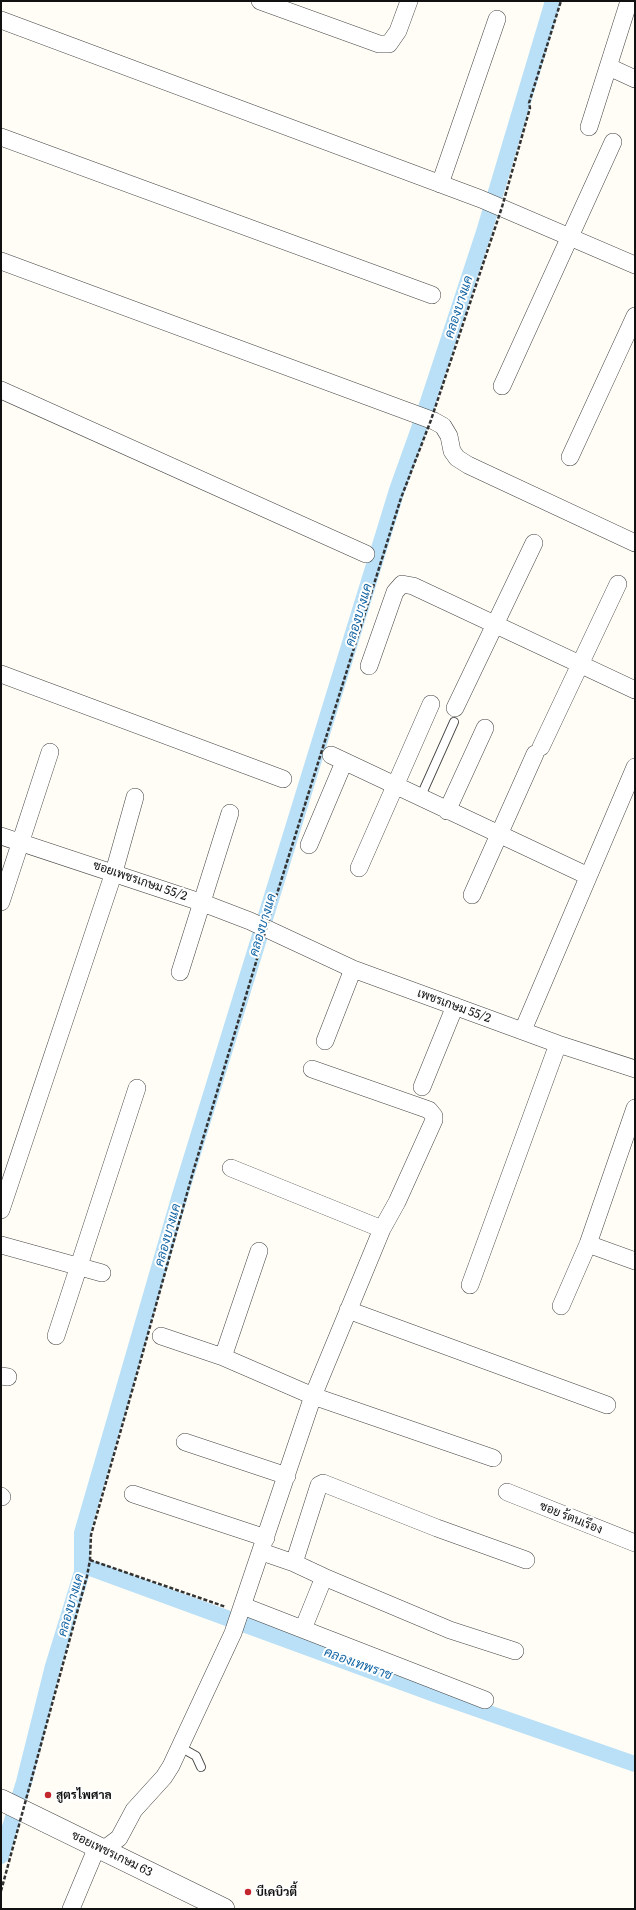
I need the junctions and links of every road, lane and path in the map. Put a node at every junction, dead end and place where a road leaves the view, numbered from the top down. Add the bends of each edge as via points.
1 (260, 1) edge
2 (409, 1) edge
3 (562, 1) edge
4 (629, 1) edge
5 (497, 19) dead end
6 (1, 20) edge
7 (608, 67) junction
8 (635, 79) edge
9 (590, 127) dead end
10 (2, 140) edge
11 (613, 142) dead end
12 (440, 184) junction
13 (500, 207) junction
14 (570, 236) junction
15 (1, 261) edge
16 (635, 265) edge
17 (432, 295) dead end
18 (635, 316) edge
19 (502, 386) dead end
20 (1, 390) edge
21 (429, 420) junction
22 (570, 457) dead end
23 (534, 543) dead end
24 (635, 543) edge
25 (366, 554) dead end
26 (618, 584) dead end
27 (495, 625) junction
28 (580, 665) junction
29 (369, 666) dead end
30 (1, 674) edge
31 (635, 690) edge
32 (431, 704) dead end
33 (454, 715) joint
34 (485, 728) dead end
35 (50, 752) dead end
36 (635, 767) edge
37 (283, 779) dead end
38 (395, 786) junction
39 (135, 797) dead end
40 (420, 798) junction
41 (447, 810) junction
42 (230, 813) dead end
43 (498, 835) junction
44 (1, 836) edge
45 (21, 843) junction
46 (309, 845) dead end
47 (359, 868) dead end
48 (114, 872) junction
49 (588, 876) junction
50 (472, 894) dead end
51 (1, 902) edge
52 (203, 903) junction
53 (271, 931) junction
54 (353, 969) junction
55 (180, 972) dead end
56 (455, 1006) junction
57 (522, 1030) junction
58 (325, 1041) dead end
59 (558, 1044) junction
60 (635, 1068) edge
61 (312, 1069) dead end
62 (422, 1087) dead end
63 (137, 1088) dead end
64 (635, 1108) edge
65 (231, 1168) dead end
66 (1, 1210) edge
67 (382, 1229) junction
68 (588, 1244) junction
69 (1, 1245) edge
70 (259, 1251) dead end
71 (635, 1261) edge
72 (79, 1267) junction
73 (102, 1273) dead end
74 (470, 1285) dead end
75 (561, 1306) dead end
76 (348, 1310) junction
77 (56, 1336) dead end
78 (161, 1336) dead end
79 (223, 1357) junction
80 (313, 1396) junction
81 (607, 1405) dead end
82 (186, 1442) dead end
83 (493, 1458) dead end
84 (286, 1476) junction
85 (507, 1492) dead end
86 (133, 1494) dead end
87 (635, 1543) edge
88 (264, 1545) junction
89 (90, 1560) junction
90 (526, 1560) dead end
91 (294, 1562) junction
92 (324, 1577) junction
93 (242, 1611) junction
94 (303, 1629) junction
95 (515, 1651) dead end
96 (485, 1700) dead end
97 (180, 1748) junction
98 (201, 1767) dead end
99 (1, 1800) edge
100 (27, 1812) junction
101 (100, 1848) junction
102 (1, 1891) edge
103 (71, 1909) edge
104 (224, 1909) edge

1 - 2 street via 379,44 389,44 398,31
3 - 13 path, bridge via 529,103 530,108
4 - 7 street
5 - 12 street
6 - 12 street
7 - 8 street
7 - 9 street
10 - 17 street
11 - 14 street
12 - 13 street
13 - 14 street
13 - 21 path, bridge
14 - 16 street
14 - 19 street
15 - 21 street
18 - 22 street
20 - 25 street
21 - 24 street via 442,426 449,436 452,451 468,465
21 - 53 path, bridge via 401,498
23 - 27 street
26 - 28 street
27 - 28 street
27 - 29 street via 413,586 402,584 395,592
27 - 33 street
28 - 31 street
28 - 43 street
30 - 37 street
32 - 38 street
33 - 40 lane
34 - 41 street
35 - 45 street
36 - 49 street
38 - 40 street
38 - 46 street via 338,758
38 - 47 street
39 - 48 street
40 - 41 street
41 - 43 street
42 - 52 street
43 - 49 street
43 - 50 street
44 - 45 street, ซอยเพชรเกษม 55/2
45 - 48 street, ซอยเพชรเกษม 55/2
45 - 51 street
48 - 52 street, ซอยเพชรเกษม 55/2
48 - 66 street
49 - 57 street
52 - 53 street, ซอยเพชรเกษม 55/2
52 - 55 street
53 - 54 street, เพชรเกษม 55/2
53 - 89 path, bridge via 193,1172 91,1535
54 - 56 street, เพชรเกษม 55/2
54 - 58 street
56 - 57 street, เพชรเกษม 55/2
56 - 62 street
57 - 59 street, เพชรเกษม 55/2
59 - 60 street, เพชรเกษม 55/2
59 - 74 street
61 - 67 street via 429,1110 434,1116 397,1202
63 - 72 street
64 - 68 street
65 - 67 street
67 - 76 street
68 - 71 street
68 - 75 street
69 - 72 street
70 - 79 street
72 - 73 street
72 - 77 street
76 - 80 street
76 - 81 street
78 - 79 street
79 - 80 street
80 - 83 street
80 - 84 street
82 - 84 street
84 - 88 street
85 - 87 street, ซอย ร้ตนเรึอง
86 - 88 street
88 - 91 street
88 - 93 street
89 - 93 path
89 - 100 path, bridge
90 - 91 street via 323,1483 319,1486
91 - 92 street
92 - 94 street
92 - 95 street via 450,1630
93 - 94 street
93 - 97 street
94 - 96 street
97 - 98 lane via 196,1756
97 - 101 street via 164,1777 134,1810 119,1838
99 - 100 street, ซอยเพชรเกษม 63
100 - 101 street, ซอยเพชรเกษม 63
100 - 102 path, bridge
101 - 103 street
101 - 104 street, ซอยเพชรเกษม 63

